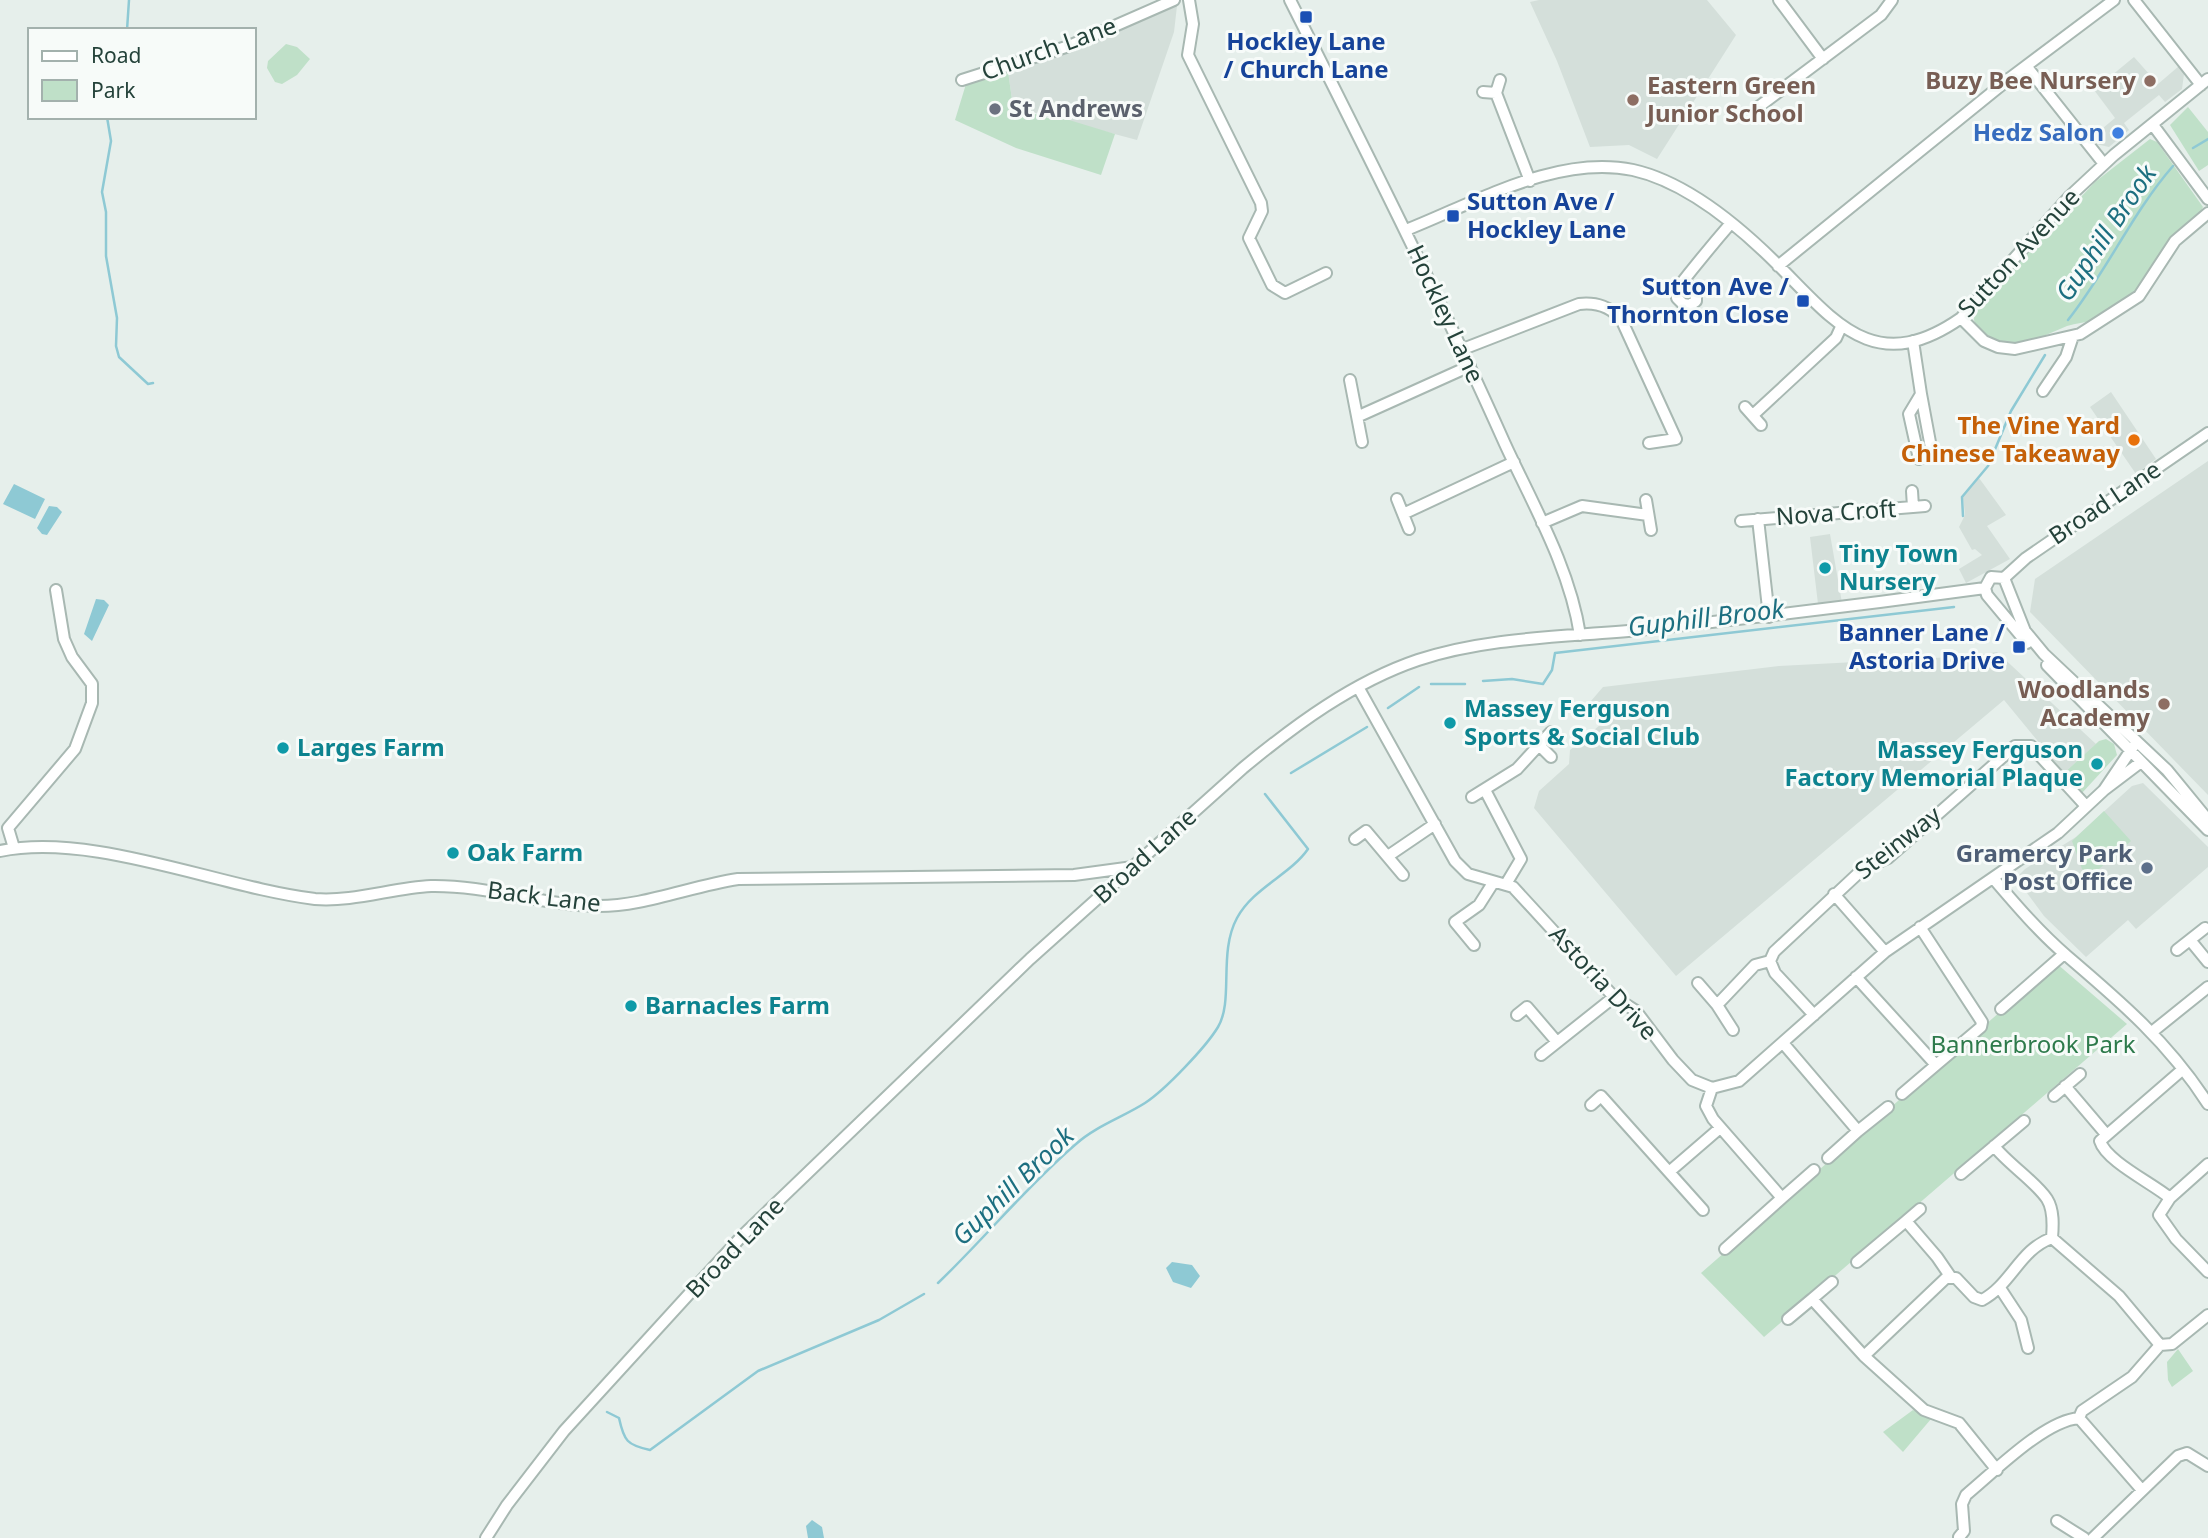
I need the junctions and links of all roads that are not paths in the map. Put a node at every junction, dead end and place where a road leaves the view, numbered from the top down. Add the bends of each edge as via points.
1 (1174, 0) edge
2 (1189, 0) edge
3 (1290, 0) edge
4 (1779, 0) edge
5 (1892, 0) edge
6 (2114, 0) edge
7 (2134, 0) edge
8 (1823, 59) junction
9 (2026, 66) junction
10 (962, 80) dead end
11 (1500, 80) dead end
12 (2205, 82) edge
13 (1483, 92) dead end
14 (1496, 93) junction
15 (1756, 108) dead end
16 (2153, 125) junction
17 (2104, 164) junction
18 (1530, 181) junction
19 (2208, 199) edge
20 (2208, 213) edge
21 (1731, 223) junction
22 (1406, 230) junction
23 (1779, 266) junction
24 (1326, 273) dead end
25 (1683, 281) dead end
26 (1961, 318) junction
27 (1841, 327) junction
28 (2068, 337) junction
29 (1913, 341) junction
30 (1463, 349) junction
31 (1470, 366) junction
32 (1350, 380) dead end
33 (2043, 391) dead end
34 (1921, 394) junction
35 (1359, 416) junction
36 (1761, 425) dead end
37 (2208, 433) edge
38 (1362, 442) dead end
39 (1649, 443) dead end
40 (1514, 462) junction
41 (1912, 491) dead end
42 (1397, 499) dead end
43 (1646, 500) dead end
44 (1925, 506) dead end
45 (1913, 507) junction
46 (1403, 514) junction
47 (1648, 515) junction
48 (1758, 519) junction
49 (1741, 521) dead end
50 (1542, 523) junction
51 (1409, 529) dead end
52 (1651, 530) dead end
53 (2007, 583) junction
54 (1985, 588) junction
55 (56, 590) dead end
56 (1994, 600) junction
57 (1769, 617) junction
58 (1580, 635) junction
59 (1358, 687) junction
60 (1551, 732) dead end
61 (1540, 746) junction
62 (2133, 746) junction
63 (1551, 757) dead end
64 (2141, 762) junction
65 (1485, 790) junction
66 (2104, 790) junction
67 (1472, 797) dead end
68 (2086, 806) junction
69 (2208, 820) edge
70 (1435, 824) junction
71 (2208, 830) edge
72 (1355, 839) dead end
73 (14, 848) junction
74 (0, 851) edge
75 (1388, 856) junction
76 (1133, 867) junction
77 (1403, 875) dead end
78 (1993, 878) junction
79 (1493, 883) junction
80 (1506, 884) junction
81 (1834, 894) junction
82 (1920, 927) junction
83 (2205, 928) dead end
84 (2190, 940) junction
85 (1474, 945) dead end
86 (2178, 950) dead end
87 (1885, 952) junction
88 (2064, 954) junction
89 (1770, 961) junction
90 (2208, 962) edge
91 (1856, 977) junction
92 (1698, 983) dead end
93 (2208, 987) edge
94 (1614, 997) junction
95 (1536, 998) dead end
96 (1717, 1005) junction
97 (1527, 1007) junction
98 (2001, 1009) dead end
99 (1517, 1015) dead end
100 (1814, 1015) junction
101 (1733, 1030) dead end
102 (2152, 1032) junction
103 (1557, 1042) junction
104 (1783, 1043) junction
105 (1541, 1055) dead end
106 (1937, 1065) junction
107 (2182, 1070) junction
108 (2080, 1074) dead end
109 (2065, 1086) junction
110 (1611, 1087) dead end
111 (1712, 1088) junction
112 (1902, 1094) dead end
113 (1601, 1096) junction
114 (2054, 1096) dead end
115 (2208, 1104) edge
116 (1591, 1105) dead end
117 (1888, 1107) dead end
118 (2024, 1121) dead end
119 (1720, 1128) junction
120 (1858, 1131) junction
121 (2105, 1133) junction
122 (1994, 1146) junction
123 (1828, 1158) dead end
124 (2208, 1164) edge
125 (1814, 1170) dead end
126 (1669, 1172) junction
127 (1961, 1174) dead end
128 (1782, 1198) junction
129 (2170, 1198) junction
130 (1920, 1209) dead end
131 (1703, 1210) dead end
132 (1906, 1221) junction
133 (2052, 1238) junction
134 (1725, 1249) dead end
135 (1857, 1262) dead end
136 (2208, 1272) edge
137 (1950, 1276) junction
138 (1832, 1282) dead end
139 (2000, 1288) junction
140 (1812, 1299) junction
141 (2208, 1315) edge
142 (1788, 1320) dead end
143 (2160, 1345) junction
144 (2028, 1348) dead end
145 (1864, 1356) junction
146 (2079, 1418) junction
147 (2208, 1466) edge
148 (1997, 1470) junction
149 (2141, 1489) junction
150 (2057, 1521) dead end
151 (1959, 1537) edge
152 (486, 1538) edge
153 (2084, 1538) edge
154 (2093, 1538) edge

1 - 10 street, Church Lane via 1069,46
2 - 24 street via 1193,24 1188,55 1261,203 1262,211 1248,238 1272,285 1285,293
3 - 22 street, Hockley Lane
4 - 8 street
5 - 8 street via 1881,15
6 - 9 street
7 - 12 street
8 - 15 street
9 - 17 street
9 - 23 street
11 - 14 street
12 - 16 street, Sutton Avenue
13 - 14 street
14 - 18 street
16 - 17 street, Sutton Avenue
16 - 19 street
17 - 26 street, Sutton Avenue
18 - 21 street, Sutton Avenue via 1575,167 1633,170 1680,190
18 - 22 street, Sutton Avenue
20 - 28 street via 2175,241 2139,296 2108,318
21 - 23 street, Sutton Avenue
21 - 25 street
22 - 30 street, Hockley Lane
23 - 27 street, Sutton Avenue
26 - 28 street via 1984,341 1998,347 2015,349
26 - 29 street, Sutton Avenue
27 - 29 street, Sutton Avenue via 1881,342
27 - 36 street via 1836,338 1749,411
28 - 33 street via 2066,357
29 - 34 street
30 - 31 street, Hockley Lane
30 - 39 street via 1579,304 1596,303 1614,311 1676,439
31 - 35 street
31 - 40 street, Hockley Lane
32 - 35 street
34 - 34 street via 1909,414 1919,459 1931,453
35 - 38 street
37 - 53 street, Broad Lane via 2026,558
40 - 46 street
40 - 50 street, Hockley Lane
41 - 45 street, Nova Croft
42 - 46 street
43 - 47 street
44 - 45 street, Nova Croft
45 - 48 street, Nova Croft
46 - 51 street
47 - 50 street via 1582,506
47 - 52 street
48 - 49 street, Nova Croft
48 - 57 street, Nova Croft
50 - 58 street, Hockley Lane via 1563,574
53 - 54 street via 1991,577
53 - 56 street via 2003,599
53 - 62 street via 2025,631 2111,716
54 - 56 street
54 - 57 street, Broad Lane
55 - 73 street via 64,639 92,684 92,703 75,749 8,828
56 - 62 street via 2017,632
57 - 58 street, Broad Lane
58 - 59 street, Broad Lane via 1448,651
59 - 70 street
59 - 76 street, Broad Lane via 1276,740
60 - 61 street
61 - 63 street
61 - 65 street via 1517,769
62 - 64 street
62 - 66 street
62 - 69 street via 2167,770
64 - 66 street
64 - 71 street
65 - 67 street
65 - 80 street via 1521,859
66 - 68 street
68 - 78 street via 2058,833
68 - 81 street, Steinway via 2031,746 2019,744 1888,858 1864,868
70 - 75 street
70 - 79 street via 1455,861 1468,874
72 - 75 street via 1366,831
73 - 74 street, Back Lane
73 - 76 street, Back Lane via 92,851 315,899 443,886 596,906 649,900 737,879 1074,875
75 - 77 street
76 - 152 street, Broad Lane via 1030,959 743,1236 565,1431
78 - 82 street
78 - 88 street
79 - 80 street
79 - 85 street via 1479,905 1452,918
80 - 94 street, Astoria Drive
81 - 87 street, Steinway
81 - 89 street, Steinway via 1781,943
82 - 87 street
82 - 106 street via 1982,1022
83 - 84 street
84 - 86 street
84 - 90 street
87 - 91 street
88 - 98 street
88 - 102 street
89 - 96 street, Steinway via 1755,965
89 - 100 street via 1775,973
91 - 100 street
91 - 106 street
92 - 96 street
93 - 102 street
94 - 103 street
94 - 111 street, Astoria Drive via 1636,1011 1692,1080
95 - 97 street
96 - 101 street
97 - 99 street
97 - 103 street
100 - 104 street
102 - 107 street
103 - 105 street
104 - 111 street via 1740,1081
104 - 120 street
106 - 112 street
107 - 115 street
107 - 121 street
108 - 109 street
109 - 114 street
109 - 121 street
110 - 113 street
111 - 119 street via 1706,1106
113 - 116 street
113 - 126 street
117 - 120 street
118 - 122 street
119 - 126 street
119 - 128 street
120 - 123 street
121 - 129 street via 2102,1148
122 - 127 street
122 - 133 street via 2047,1199
124 - 129 street
125 - 128 street
126 - 131 street
128 - 134 street
129 - 136 street via 2160,1209 2161,1220
130 - 132 street
132 - 135 street
132 - 137 street
133 - 139 street via 2030,1251
133 - 143 street via 2119,1296
137 - 139 street via 1978,1300
137 - 145 street
138 - 140 street
139 - 144 street via 2021,1320
140 - 142 street
140 - 145 street
141 - 143 street via 2172,1344
143 - 146 street via 2132,1377 2082,1411
145 - 148 street via 1924,1410 1959,1423
146 - 148 street via 2045,1431
146 - 149 street
147 - 149 street via 2192,1454 2182,1454
148 - 151 street via 1963,1500 1964,1531
149 - 154 street
150 - 153 street

